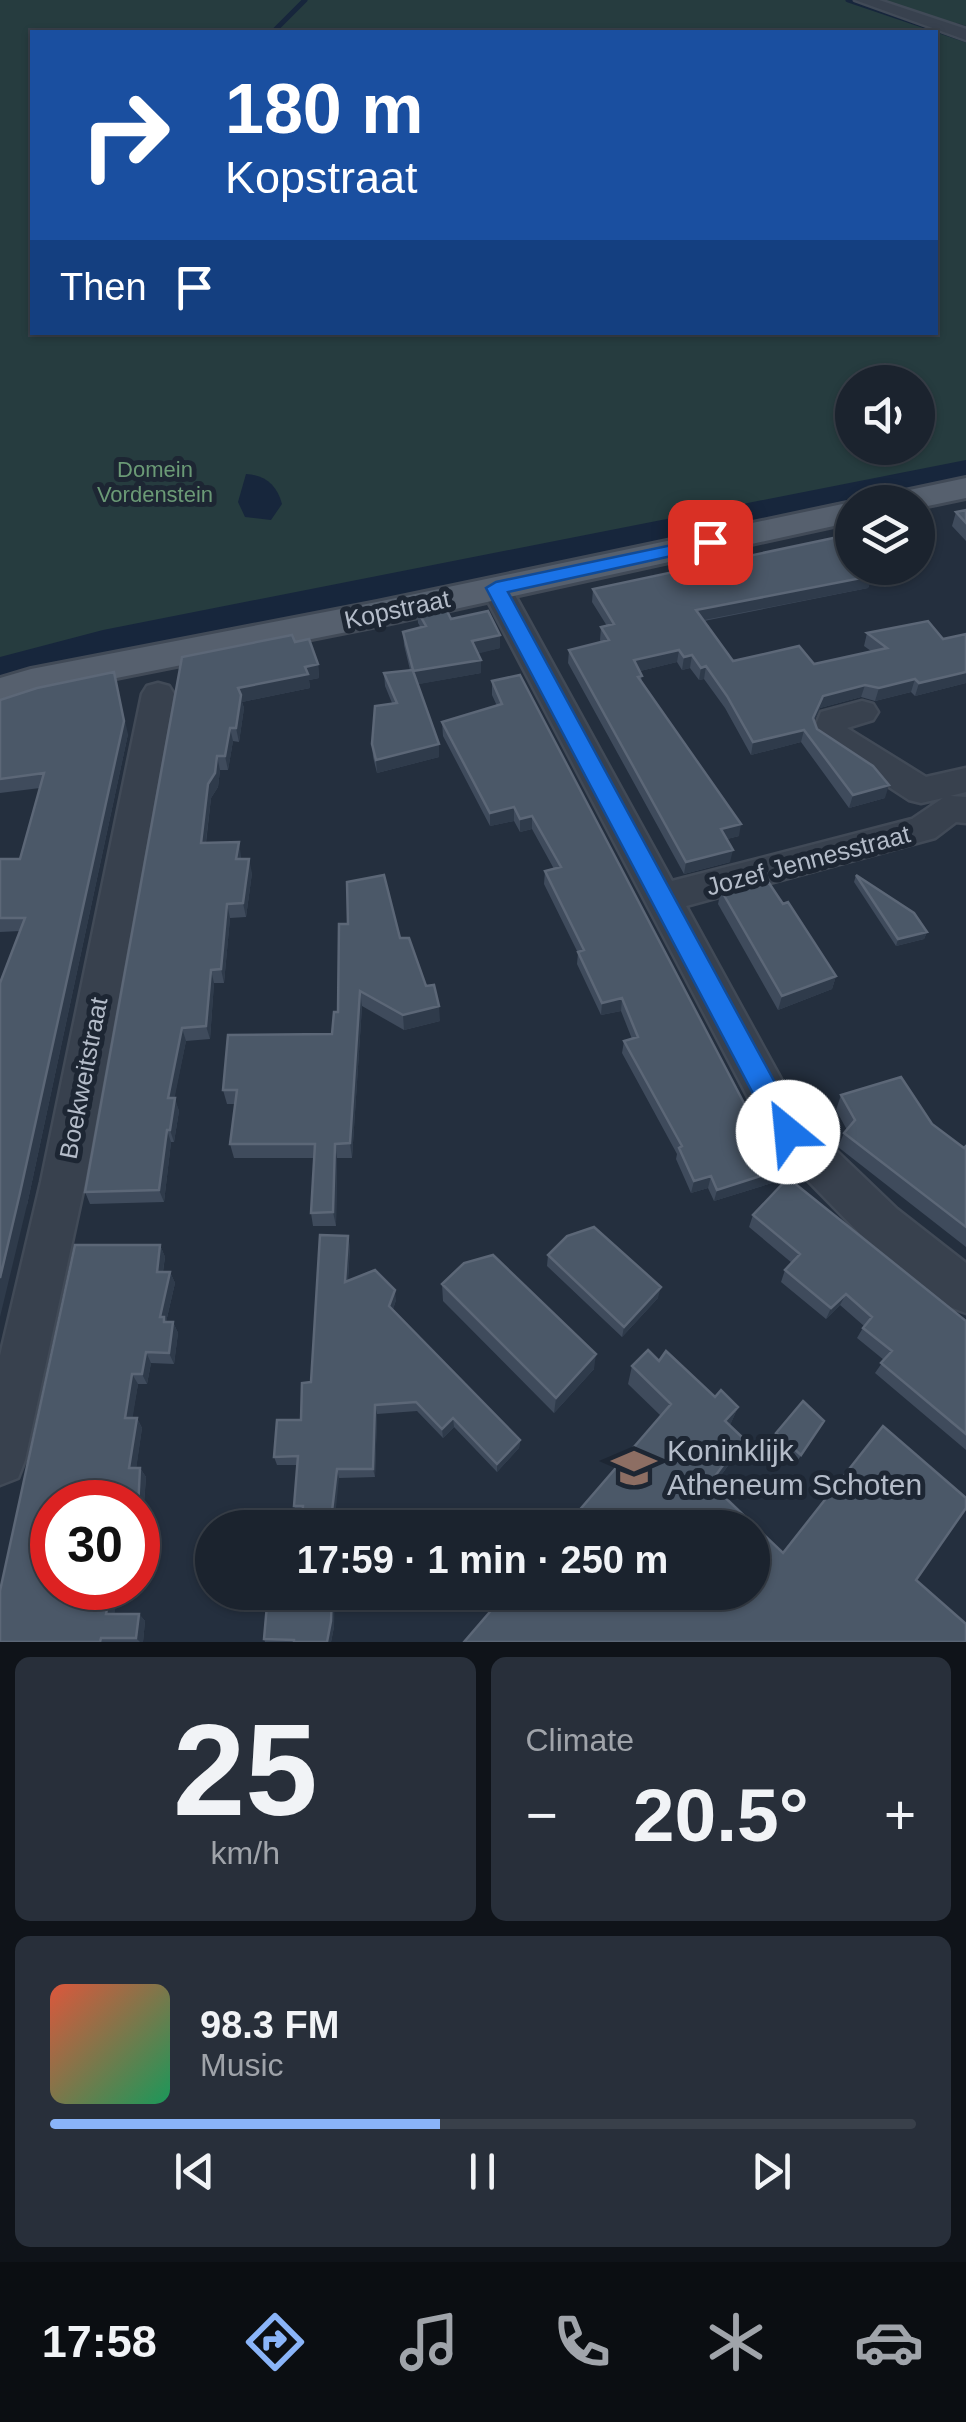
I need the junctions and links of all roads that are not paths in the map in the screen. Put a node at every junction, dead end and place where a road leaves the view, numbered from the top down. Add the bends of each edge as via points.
1 (863, 0) edge
2 (966, 35) edge
3 (966, 488) edge
4 (935, 494) edge
5 (835, 516) edge
6 (496, 588) junction
7 (0, 692) edge
8 (158, 694) dead end
9 (862, 712) dead end
10 (951, 798) edge
11 (660, 898) junction
12 (966, 1291) edge
13 (0, 1460) edge

1 - 2 street
3 - 4 main road
5 - 6 main road, Kopstraat
6 - 7 main road, Kopstraat
6 - 11 street
8 - 13 street, Boekweitstraat via 63,1182
9 - 10 street, Jozef Jennesstraat via 833,720 829,732
10 - 11 street, Jozef Jennesstraat via 923,829
11 - 12 street via 788,1132 881,1224

